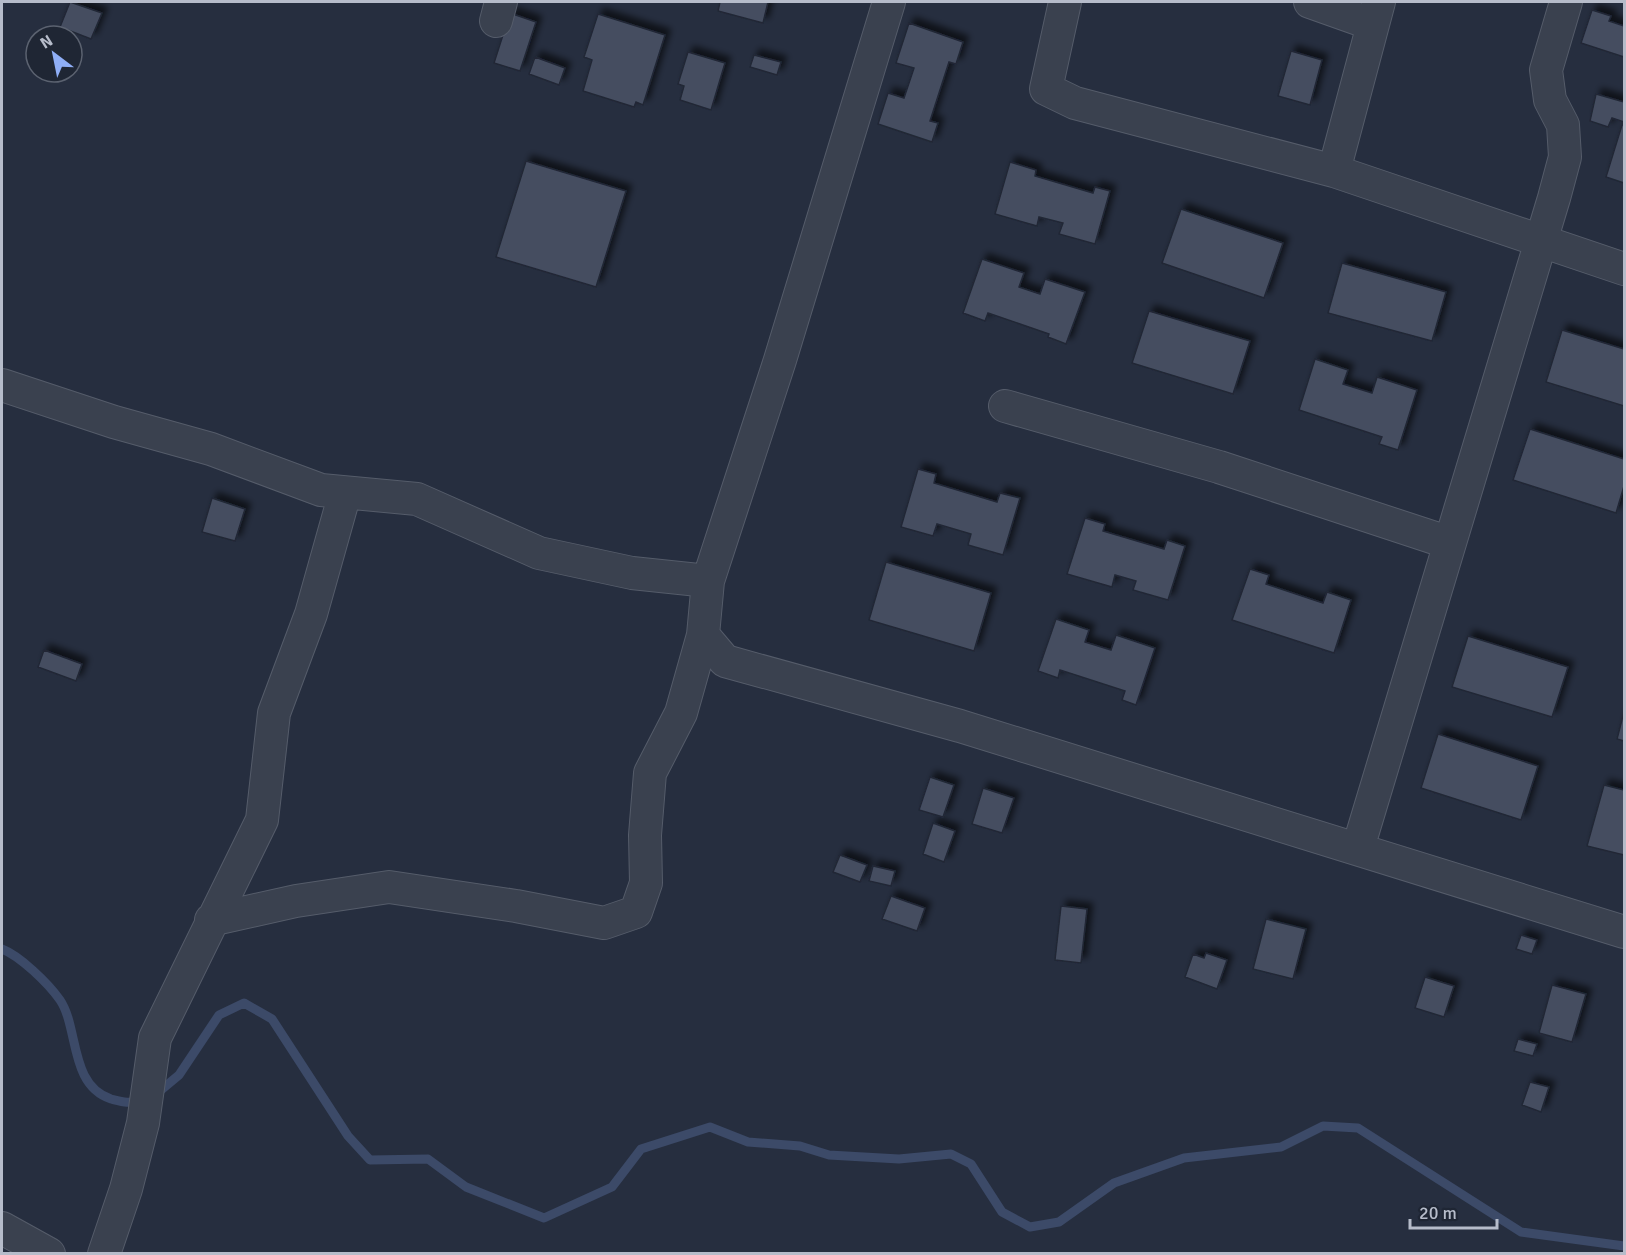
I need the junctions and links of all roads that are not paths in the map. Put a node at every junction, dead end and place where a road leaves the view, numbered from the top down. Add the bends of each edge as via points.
1 (889, 2) edge
2 (1065, 2) edge
3 (1310, 2) edge
4 (1566, 2) edge
5 (1376, 13) edge
6 (1334, 171) junction
7 (1541, 242) junction
8 (1624, 269) edge
9 (2, 385) edge
10 (1005, 406) dead end
11 (345, 493) junction
12 (1450, 543) junction
13 (708, 581) junction
14 (703, 635) junction
15 (1358, 848) junction
16 (211, 920) junction
17 (1624, 932) edge
18 (2, 1228) edge
19 (49, 1254) edge
20 (104, 1254) edge

1 - 13 street
2 - 6 street via 1046,89 1075,103
3 - 5 street
4 - 7 street via 1546,70 1550,100 1563,125 1564,156
5 - 6 street
6 - 7 street
7 - 8 street
7 - 12 street
9 - 11 street via 211,449 321,490
10 - 12 street via 1219,467
11 - 13 street via 417,499 539,553 632,573
11 - 16 street via 311,614 274,712 262,820
12 - 15 street
13 - 14 street
14 - 15 street via 725,661 960,726
14 - 16 street via 681,713 650,773 646,883 636,912 604,923 389,887 296,901
15 - 17 street
16 - 20 street via 155,1038 143,1123
18 - 19 street

